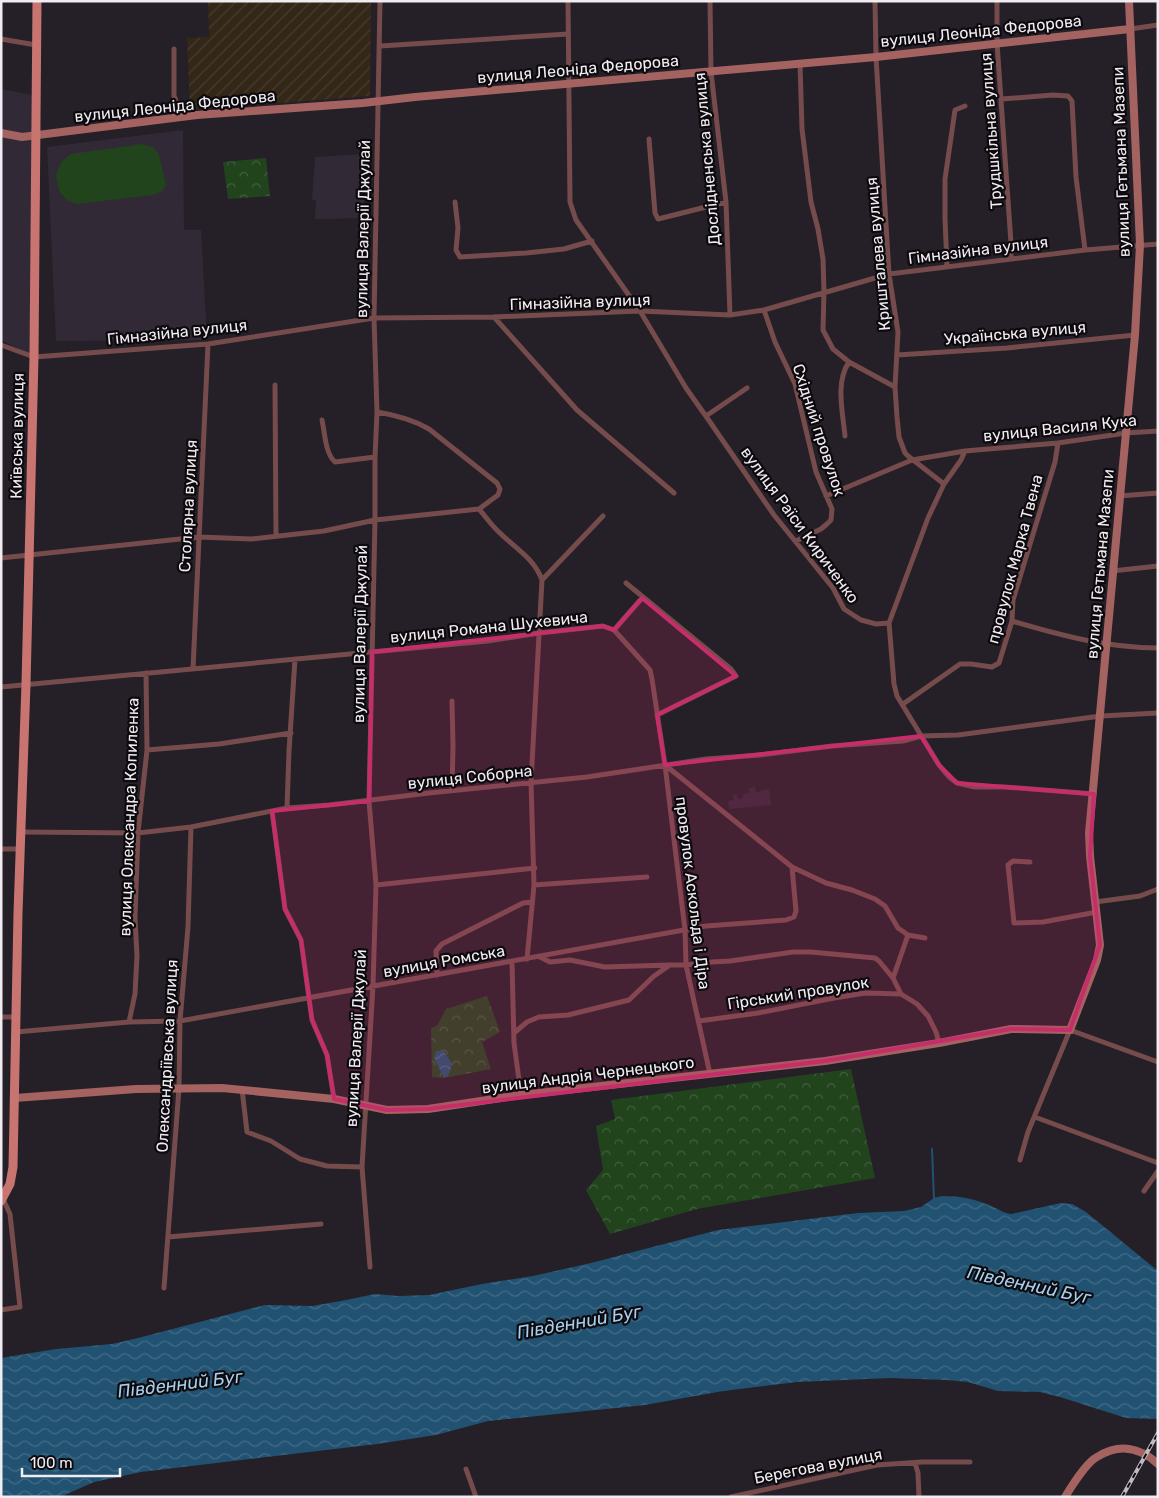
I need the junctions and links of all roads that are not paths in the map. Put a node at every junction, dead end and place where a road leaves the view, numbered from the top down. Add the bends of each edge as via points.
1 (36, 1) edge
2 (380, 1) edge
3 (568, 1) edge
4 (710, 1) edge
5 (874, 1) edge
6 (997, 1) edge
7 (1130, 1) edge
8 (1158, 26) edge
9 (1130, 29) junction
10 (568, 34) junction
11 (1, 39) edge
12 (997, 42) junction
13 (36, 45) junction
14 (380, 46) junction
15 (174, 49) dead end
16 (876, 57) junction
17 (800, 63) junction
18 (711, 72) junction
19 (569, 83) junction
20 (1002, 99) junction
21 (377, 102) junction
22 (965, 106) dead end
23 (182, 117) junction
24 (1, 133) edge
25 (36, 135) junction
26 (650, 139) dead end
27 (455, 202) dead end
28 (726, 202) junction
29 (592, 241) junction
30 (1158, 244) edge
31 (1140, 245) junction
32 (1085, 250) junction
33 (1011, 258) junction
34 (948, 266) junction
35 (889, 274) junction
36 (824, 292) junction
37 (764, 310) junction
38 (640, 311) junction
39 (730, 315) junction
40 (494, 317) junction
41 (374, 318) junction
42 (1134, 335) junction
43 (208, 344) junction
44 (1, 345) edge
45 (897, 356) junction
46 (34, 357) junction
47 (849, 362) junction
48 (275, 385) dead end
49 (895, 387) junction
50 (747, 388) dead end
51 (377, 412) junction
52 (706, 416) junction
53 (322, 420) dead end
54 (1158, 431) edge
55 (1126, 433) junction
56 (845, 436) dead end
57 (1058, 443) junction
58 (965, 451) junction
59 (375, 457) junction
60 (912, 460) junction
61 (944, 484) junction
62 (674, 493) dead end
63 (1158, 493) edge
64 (826, 496) junction
65 (1119, 496) junction
66 (479, 509) junction
67 (603, 516) dead end
68 (375, 520) junction
69 (276, 536) junction
70 (199, 537) junction
71 (796, 541) junction
72 (29, 555) junction
73 (1, 558) edge
74 (1158, 566) edge
75 (1112, 571) junction
76 (542, 580) junction
77 (626, 584) dead end
78 (642, 598) junction
79 (1012, 621) junction
80 (889, 623) junction
81 (614, 630) junction
82 (539, 633) junction
83 (1106, 644) junction
84 (1158, 648) edge
85 (372, 652) junction
86 (294, 660) junction
87 (193, 669) junction
88 (146, 673) junction
89 (26, 684) junction
90 (1, 687) edge
91 (452, 701) dead end
92 (903, 704) junction
93 (1158, 713) edge
94 (657, 715) junction
95 (1101, 716) junction
96 (291, 733) junction
97 (921, 736) junction
98 (147, 750) junction
99 (665, 765) junction
100 (531, 782) junction
101 (452, 791) junction
102 (1094, 794) junction
103 (369, 801) junction
104 (287, 808) junction
105 (272, 811) junction
106 (192, 827) junction
107 (21, 832) junction
108 (138, 833) junction
109 (1, 849) edge
110 (20, 849) junction
111 (1030, 862) dead end
112 (792, 867) junction
113 (534, 868) junction
114 (647, 877) dead end
115 (534, 885) junction
116 (376, 886) junction
117 (1158, 889) edge
118 (532, 902) junction
119 (1095, 902) junction
120 (1097, 912) junction
121 (685, 930) junction
122 (908, 935) junction
123 (925, 938) dead end
124 (538, 956) junction
125 (527, 959) junction
126 (512, 962) junction
127 (670, 965) junction
128 (686, 965) junction
129 (437, 975) junction
130 (893, 978) junction
131 (373, 986) junction
132 (901, 994) junction
133 (308, 998) junction
134 (1, 1017) edge
135 (16, 1017) junction
136 (180, 1021) junction
137 (699, 1021) junction
138 (129, 1022) junction
139 (1070, 1030) junction
140 (16, 1032) junction
141 (514, 1033) junction
142 (939, 1043) junction
143 (1158, 1062) edge
144 (710, 1074) junction
145 (179, 1088) junction
146 (242, 1090) junction
147 (521, 1095) junction
148 (15, 1098) junction
149 (334, 1100) junction
150 (365, 1105) junction
151 (1035, 1117) junction
152 (1020, 1160) dead end
153 (1158, 1164) edge
154 (362, 1167) junction
155 (1158, 1171) edge
156 (1144, 1191) dead end
157 (2, 1200) edge
158 (321, 1224) dead end
159 (168, 1237) junction
160 (370, 1267) dead end
161 (164, 1288) dead end
162 (1, 1310) edge
163 (970, 1462) dead end
164 (915, 1463) junction
165 (1158, 1464) edge
166 (466, 1469) dead end
167 (748, 1495) edge
168 (476, 1497) edge
169 (732, 1497) edge
170 (919, 1497) edge
171 (1065, 1497) edge

1 - 13 main road, Київська вулиця
2 - 14 street, вулиця Валерії Джулай
3 - 10 street, вулиця Раїси Кириченко
4 - 18 street, Дослідненська вулиця
5 - 16 street, Кришталева вулиця
6 - 12 street, Трудшкільна вулиця
7 - 9 street, вулиця Гетьмана Мазепи
8 - 9 street, вулиця Леоніда Федорова
9 - 12 street, вулиця Леоніда Федорова
9 - 31 street, вулиця Гетьмана Мазепи
10 - 14 street
10 - 19 street, вулиця Раїси Кириченко
11 - 13 street
12 - 16 street, вулиця Леоніда Федорова
12 - 20 street, Трудшкільна вулиця
13 - 25 main road, Київська вулиця
14 - 21 street, вулиця Валерії Джулай
15 - 23 street via 174,96
16 - 17 street, вулиця Леоніда Федорова
16 - 35 street, Кришталева вулиця
17 - 18 street, вулиця Леоніда Федорова
17 - 36 street via 802,129 811,202 823,259
18 - 19 street, вулиця Леоніда Федорова
18 - 28 street, Дослідненська вулиця
19 - 21 street, вулиця Леоніда Федорова
19 - 29 street, вулиця Раїси Кириченко via 570,202 576,220
20 - 32 street via 1053,95 1068,96 1072,101 1076,177
20 - 33 street, Трудшкільна вулиця
21 - 23 street, вулиця Леоніда Федорова
21 - 41 street, вулиця Валерії Джулай
22 - 34 street via 955,110 945,179
23 - 25 street, вулиця Леоніда Федорова
24 - 25 street, вулиця Леоніда Федорова via 22,137
25 - 46 main road, Київська вулиця
26 - 28 street via 658,219
27 - 29 street via 456,250 460,257 564,249
28 - 39 street, Дослідненська вулиця
29 - 38 street, вулиця Раїси Кириченко
30 - 31 street, Гімназійна вулиця
31 - 32 street, Гімназійна вулиця
31 - 42 street, вулиця Гетьмана Мазепи
32 - 33 street, Гімназійна вулиця
33 - 34 street, Гімназійна вулиця
34 - 35 street, Гімназійна вулиця
35 - 36 street, Гімназійна вулиця
35 - 45 street, Кришталева вулиця via 898,332
36 - 37 street, Гімназійна вулиця
36 - 47 street via 823,330 833,349
37 - 39 street, Гімназійна вулиця
37 - 64 street, Східний провулок via 795,384 816,472
38 - 39 street, Гімназійна вулиця
38 - 40 street, Гімназійна вулиця
38 - 52 street, вулиця Раїси Кириченко
40 - 41 street, Гімназійна вулиця
40 - 62 street via 577,410
41 - 43 street, Гімназійна вулиця
41 - 51 street, вулиця Валерії Джулай
42 - 45 street, Українська вулиця
42 - 55 street, вулиця Гетьмана Мазепи
43 - 46 street, Гімназійна вулиця
43 - 70 street, Столярна вулиця
44 - 46 street, Гімназійна вулиця
45 - 49 street, Кришталева вулиця
46 - 72 main road, Київська вулиця
47 - 49 street
47 - 56 street via 842,378
48 - 69 street
49 - 60 street, Кришталева вулиця via 899,436 905,453
50 - 52 street
51 - 59 street, вулиця Валерії Джулай
51 - 66 street via 417,421 497,483 498,495
52 - 71 street, вулиця Раїси Кириченко
53 - 59 street via 328,449 335,462
54 - 55 street, вулиця Василя Кука
55 - 57 street, вулиця Василя Кука
55 - 65 street, вулиця Гетьмана Мазепи
57 - 58 street, вулиця Василя Кука
57 - 79 street, провулок Марка Твена via 1013,600
58 - 60 street, вулиця Василя Кука
58 - 61 street, вулиця Василя Кука
59 - 68 street, вулиця Валерії Джулай
60 - 61 street, Кришталева вулиця
60 - 64 street, вулиця Василя Кука
61 - 80 street, вулиця Василя Кука
63 - 65 street
64 - 71 street, Східний провулок via 832,509 831,520 821,529
65 - 75 street, вулиця Гетьмана Мазепи
66 - 68 street
66 - 76 street via 530,559
67 - 76 street
68 - 69 street via 324,531
68 - 85 street, вулиця Валерії Джулай
69 - 70 street via 251,539
70 - 72 street
70 - 87 street, Столярна вулиця
71 - 80 street, вулиця Раїси Кириченко via 833,588 844,609 861,620
72 - 73 street
72 - 89 main road, Київська вулиця
74 - 75 street
75 - 83 street, вулиця Гетьмана Мазепи
76 - 82 street
77 - 78 street
78 - 81 street
78 - 94 street via 736,676
79 - 83 street
79 - 92 street, провулок Марка Твена via 997,665 960,664
80 - 92 street, вулиця Василя Кука via 894,684
81 - 82 street, вулиця Романа Шухевича via 603,626
81 - 94 street via 650,670
82 - 85 street, вулиця Романа Шухевича
82 - 100 street
83 - 84 street
83 - 95 street, вулиця Гетьмана Мазепи
85 - 86 street, вулиця Романа Шухевича
85 - 103 street, вулиця Валерії Джулай
86 - 87 street, вулиця Романа Шухевича
86 - 96 street
87 - 88 street, вулиця Романа Шухевича
88 - 89 street, вулиця Романа Шухевича
88 - 98 street, вулиця Олександра Копиленка
89 - 90 street, вулиця Романа Шухевича
89 - 107 main road, Київська вулиця
91 - 101 street
92 - 97 street, вулиця Василя Кука
93 - 95 street, вулиця Соборна
94 - 99 street, провулок Аскольда і Діра
95 - 97 street, вулиця Соборна via 958,735
95 - 102 street, вулиця Гетьмана Мазепи
96 - 98 street
96 - 104 street
97 - 99 street, вулиця Соборна via 903,742 832,746
97 - 102 street, вулиця Василя Кука via 939,765 958,783 975,787
98 - 108 street, вулиця Олександра Копиленка
99 - 100 street, вулиця Соборна
99 - 112 street
99 - 121 street, провулок Аскольда і Діра
100 - 101 street, вулиця Соборна
100 - 113 street
101 - 103 street, вулиця Соборна
102 - 119 street, вулиця Гетьмана Мазепи via 1090,848
103 - 104 street, вулиця Соборна
103 - 116 street, вулиця Валерії Джулай
104 - 105 street, вулиця Соборна
105 - 106 street, вулиця Соборна
105 - 133 street via 285,909 301,940
106 - 108 street, вулиця Соборна
106 - 136 street, Олександріївська вулиця
107 - 108 street, вулиця Соборна
107 - 110 main road, Київська вулиця
108 - 138 street, вулиця Олександра Копиленка via 137,956 135,994
109 - 110 street
110 - 135 main road, Київська вулиця
111 - 120 street via 1013,862 1008,866 1014,923 1042,922
112 - 121 street, вулиця Ромська via 794,917
112 - 122 street via 826,883 875,899 884,906 898,928
113 - 115 street
113 - 116 street
114 - 115 street
115 - 118 street
116 - 131 street, вулиця Валерії Джулай
117 - 119 street via 1140,896
118 - 125 street
118 - 129 street via 442,944 436,951
119 - 120 street, вулиця Гетьмана Мазепи
120 - 139 street, вулиця Гетьмана Мазепи via 1098,960
121 - 124 street, вулиця Ромська
121 - 128 street, провулок Аскольда і Діра
122 - 123 street
122 - 130 street
124 - 125 street, вулиця Ромська
124 - 127 street via 550,962 570,960 605,967
125 - 126 street, вулиця Ромська
126 - 129 street, вулиця Ромська
126 - 141 street
127 - 128 street
127 - 141 street via 629,1000 568,1015 539,1017
128 - 130 street via 811,952 874,958
128 - 137 street, провулок Аскольда і Діра
129 - 131 street, вулиця Ромська
130 - 132 street
131 - 133 street, вулиця Ромська
131 - 150 street, вулиця Валерії Джулай
132 - 137 street, Гірський провулок via 866,993
132 - 142 street via 928,1016
133 - 136 street, вулиця Ромська
133 - 149 street via 312,1020 327,1055
134 - 135 street
135 - 140 main road, Київська вулиця
136 - 138 street, вулиця Ромська
136 - 145 street, Олександріївська вулиця
137 - 144 street, провулок Аскольда і Діра
138 - 140 street, вулиця Ромська
139 - 142 street, вулиця Андрія Чернецького via 1011,1029
139 - 143 street, вулиця Андрія Чернецького
139 - 151 street, вулиця Гетьмана Мазепи
140 - 148 main road, Київська вулиця
141 - 147 street
142 - 144 street, вулиця Андрія Чернецького
144 - 147 street, вулиця Андрія Чернецького
145 - 146 street, вулиця Андрія Чернецького
145 - 148 street, вулиця Андрія Чернецького
145 - 159 street, Олександріївська вулиця
146 - 149 street, вулиця Андрія Чернецького
146 - 154 street via 247,1132 271,1141 300,1159 327,1166
147 - 150 street, вулиця Андрія Чернецького via 428,1109 387,1110
148 - 157 main road, Київська вулиця via 13,1167 10,1184
149 - 150 street, вулиця Андрія Чернецького
150 - 154 street, вулиця Валерії Джулай
151 - 152 street, вулиця Гетьмана Мазепи
151 - 153 street
154 - 160 street, вулиця Валерії Джулай
155 - 156 street
157 - 162 street via 10,1214 20,1307
158 - 159 street
159 - 161 street, Олександріївська вулиця
163 - 164 street, Берегова вулиця
164 - 167 street, Берегова вулиця via 877,1465
164 - 170 street
165 - 171 street via 1130,1448 1112,1450 1095,1457
166 - 168 street
167 - 169 street, Берегова вулиця

